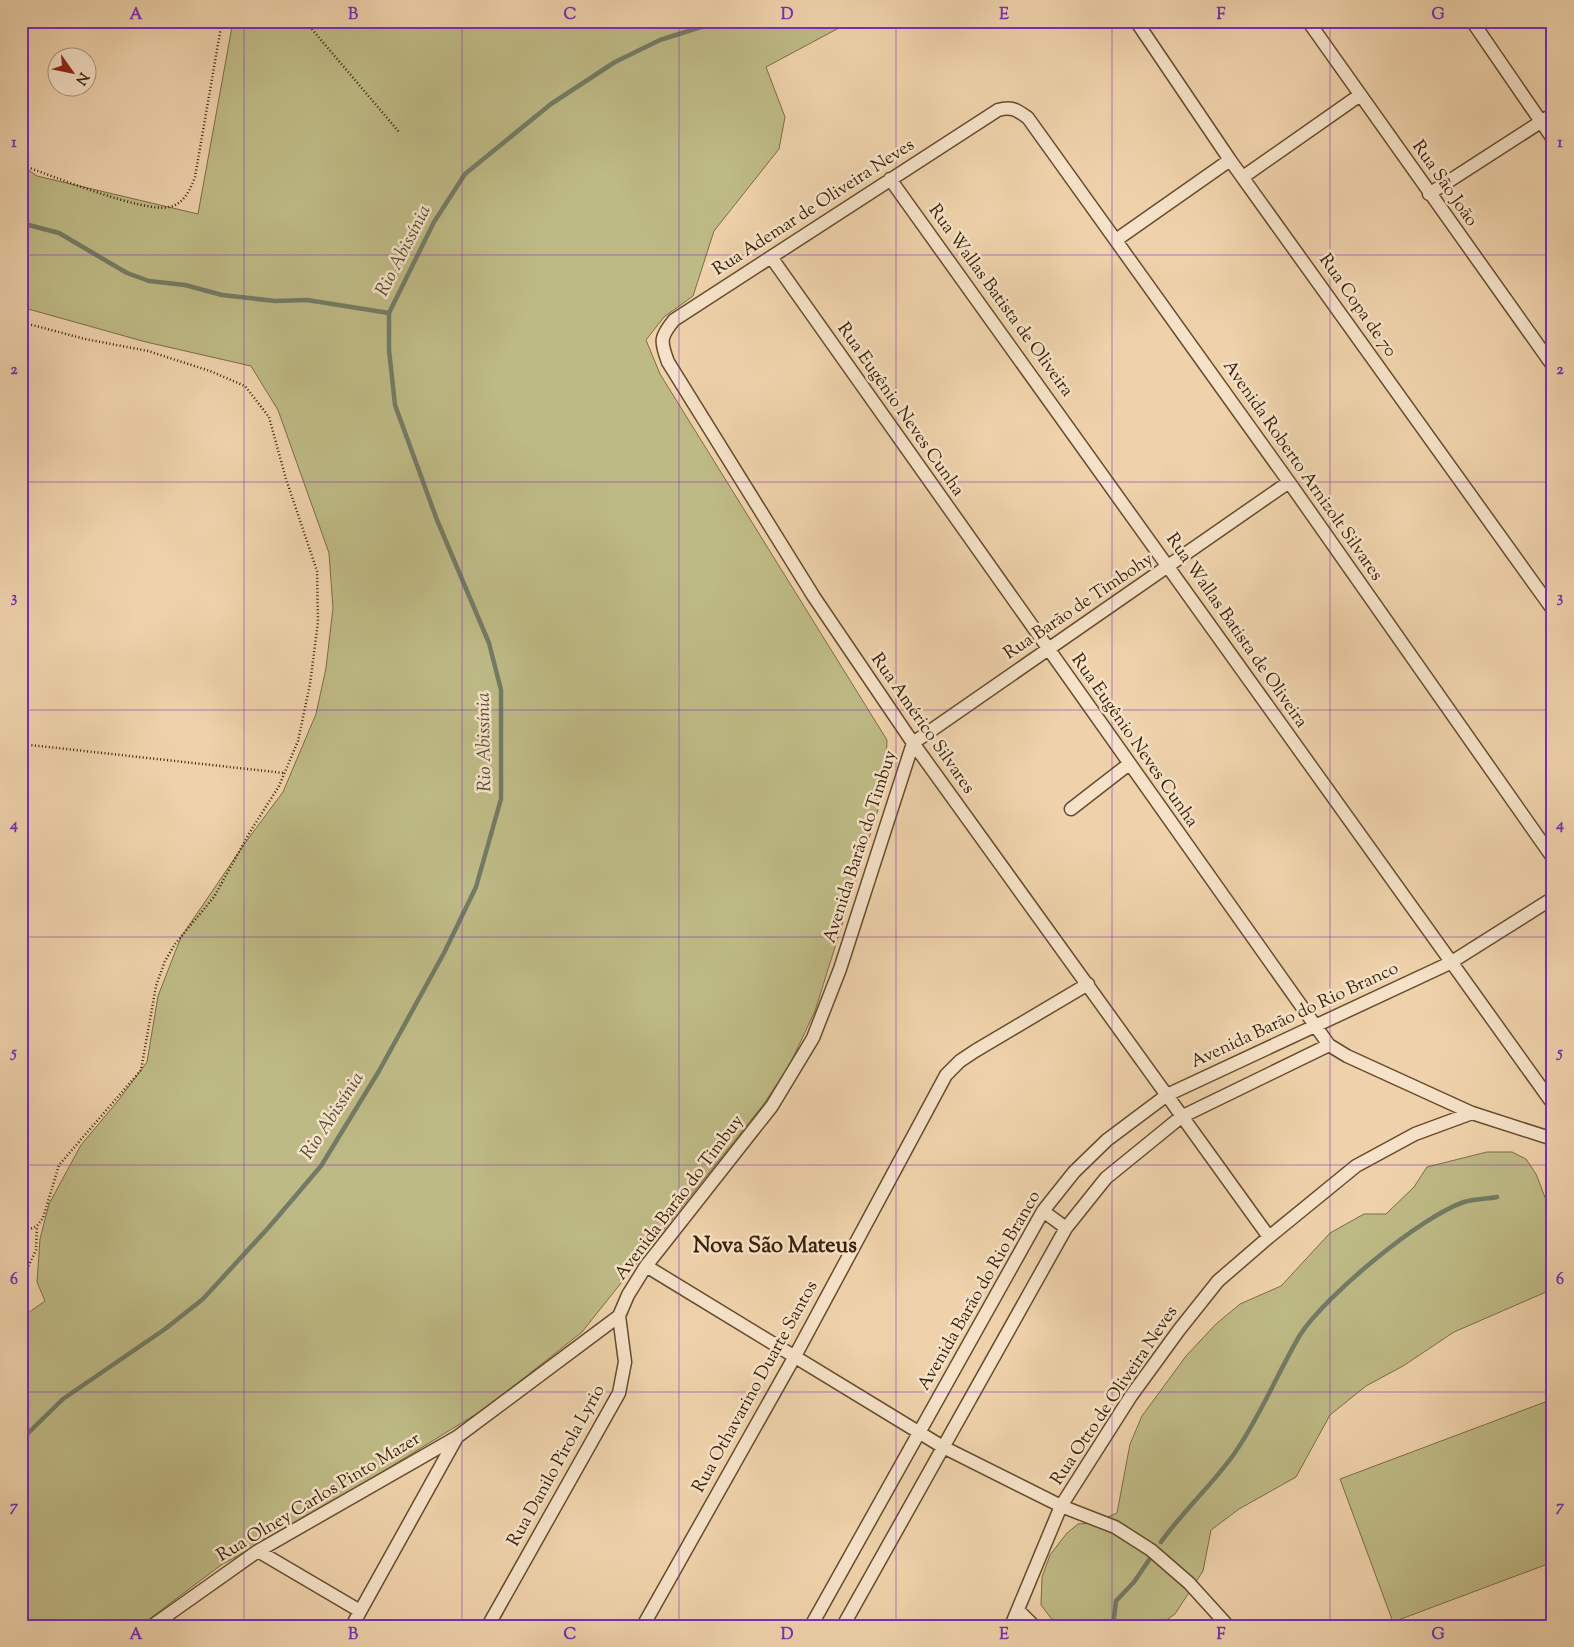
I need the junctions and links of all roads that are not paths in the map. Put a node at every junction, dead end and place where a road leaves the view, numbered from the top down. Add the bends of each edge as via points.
1 (1136, 21) edge
2 (1308, 21) edge
3 (1472, 21) edge
4 (1360, 95) junction
5 (1016, 109) joint
6 (1553, 114) edge
7 (1541, 122) junction
8 (1553, 139) edge
9 (1230, 160) junction
10 (1243, 177) junction
11 (890, 179) junction
12 (1429, 194) junction
13 (1116, 240) junction
14 (771, 258) junction
15 (668, 362) joint
16 (1553, 366) edge
17 (1288, 482) junction
18 (1170, 566) junction
19 (1553, 610) edge
20 (1048, 649) junction
21 (912, 743) junction
22 (1129, 764) junction
23 (1071, 809) dead end
24 (1553, 858) edge
25 (1553, 898) edge
26 (1450, 963) junction
27 (1088, 984) junction
28 (1315, 1026) junction
29 (1329, 1045) junction
30 (1167, 1095) junction
31 (1553, 1104) edge
32 (1472, 1113) junction
33 (1180, 1117) junction
34 (1553, 1139) edge
35 (1043, 1211) junction
36 (1066, 1228) junction
37 (1269, 1237) junction
38 (646, 1266) junction
39 (619, 1316) junction
40 (795, 1356) junction
41 (919, 1432) junction
42 (457, 1437) junction
43 (944, 1447) junction
44 (1061, 1506) junction
45 (258, 1551) junction
46 (1018, 1610) junction
47 (360, 1611) junction
48 (155, 1625) edge
49 (352, 1626) edge
50 (488, 1626) edge
51 (643, 1626) edge
52 (811, 1626) edge
53 (843, 1626) edge
54 (1012, 1626) edge
55 (1034, 1626) edge
56 (1228, 1626) edge

1 - 9 street, Rua Copa de 70
2 - 4 street, Rua São João
3 - 7 street
4 - 10 street
4 - 12 street, Rua São João
5 - 11 street, Rua Ademar de Oliveira Neves via 998,110
5 - 13 street, Avenida Roberto Arnizolt Silvares via 1028,118
6 - 7 street
7 - 8 street
7 - 12 street
9 - 10 street, Rua Copa de 70
9 - 13 street
10 - 19 street, Rua Copa de 70
11 - 14 street, Rua Ademar de Oliveira Neves
11 - 18 street, Rua Wallas Batista de Oliveira
12 - 16 street, Rua São João
13 - 17 street, Avenida Roberto Arnizolt Silvares
14 - 15 street, Rua Ademar de Oliveira Neves via 674,320 663,333 661,344
14 - 20 street, Rua Eugênio Neves Cunha
15 - 21 street, Rua Américo Silvares via 814,597
17 - 18 street, Rua Barão de Timbohy
17 - 24 street, Avenida Roberto Arnizolt Silvares
18 - 20 street, Rua Barão de Timbohy
18 - 26 street, Rua Wallas Batista de Oliveira
20 - 21 street, Rua Barão de Timbohy
20 - 22 street, Rua Eugênio Neves Cunha
21 - 27 street, Rua Américo Silvares
21 - 38 street, Avenida Barão do Timbuy via 840,969 813,1038 772,1106
22 - 23 street
22 - 28 street, Rua Eugênio Neves Cunha
25 - 26 street, Avenida Barão do Rio Branco
26 - 28 street, Avenida Barão do Rio Branco
26 - 31 street, Rua Wallas Batista de Oliveira
27 - 30 street, Rua Américo Silvares
27 - 40 street, Rua Othavarino Duarte Santos via 975,1051 946,1075
28 - 29 street, Rua Eugênio Neves Cunha
28 - 30 street, Avenida Barão do Rio Branco
29 - 32 street, Rua Eugênio Neves Cunha
29 - 33 street
30 - 33 street, Rua Américo Silvares
30 - 35 street, Avenida Barão do Rio Branco via 1108,1140 1074,1172
32 - 34 street, Rua Eugênio Neves Cunha
32 - 37 street, Rua Otto de Oliveira Neves via 1415,1134 1356,1166
33 - 36 street via 1106,1178
33 - 37 street, Rua Américo Silvares
35 - 36 street
35 - 41 street, Avenida Barão do Rio Branco
36 - 43 street
37 - 44 street, Rua Otto de Oliveira Neves via 1218,1282 1179,1330 1131,1396
38 - 39 street, Avenida Barão do Timbuy
38 - 40 street
39 - 42 street, Avenida Barão do Timbuy
39 - 50 street, Rua Danilo Pirola Lyrio via 625,1362 619,1393
40 - 41 street
40 - 51 street, Rua Othavarino Duarte Santos
41 - 43 street
41 - 52 street, Avenida Barão do Rio Branco
42 - 45 street, Rua Olney Carlos Pinto Mazer
42 - 47 street, Avenida Barão do Timbuy
43 - 44 street
43 - 53 street
44 - 46 street, Rua Otto de Oliveira Neves
44 - 56 street via 1115,1527 1152,1550 1189,1583
45 - 47 street
45 - 48 street, Rua Olney Carlos Pinto Mazer
46 - 54 street, Rua Otto de Oliveira Neves
46 - 55 street
47 - 49 street, Avenida Barão do Timbuy

